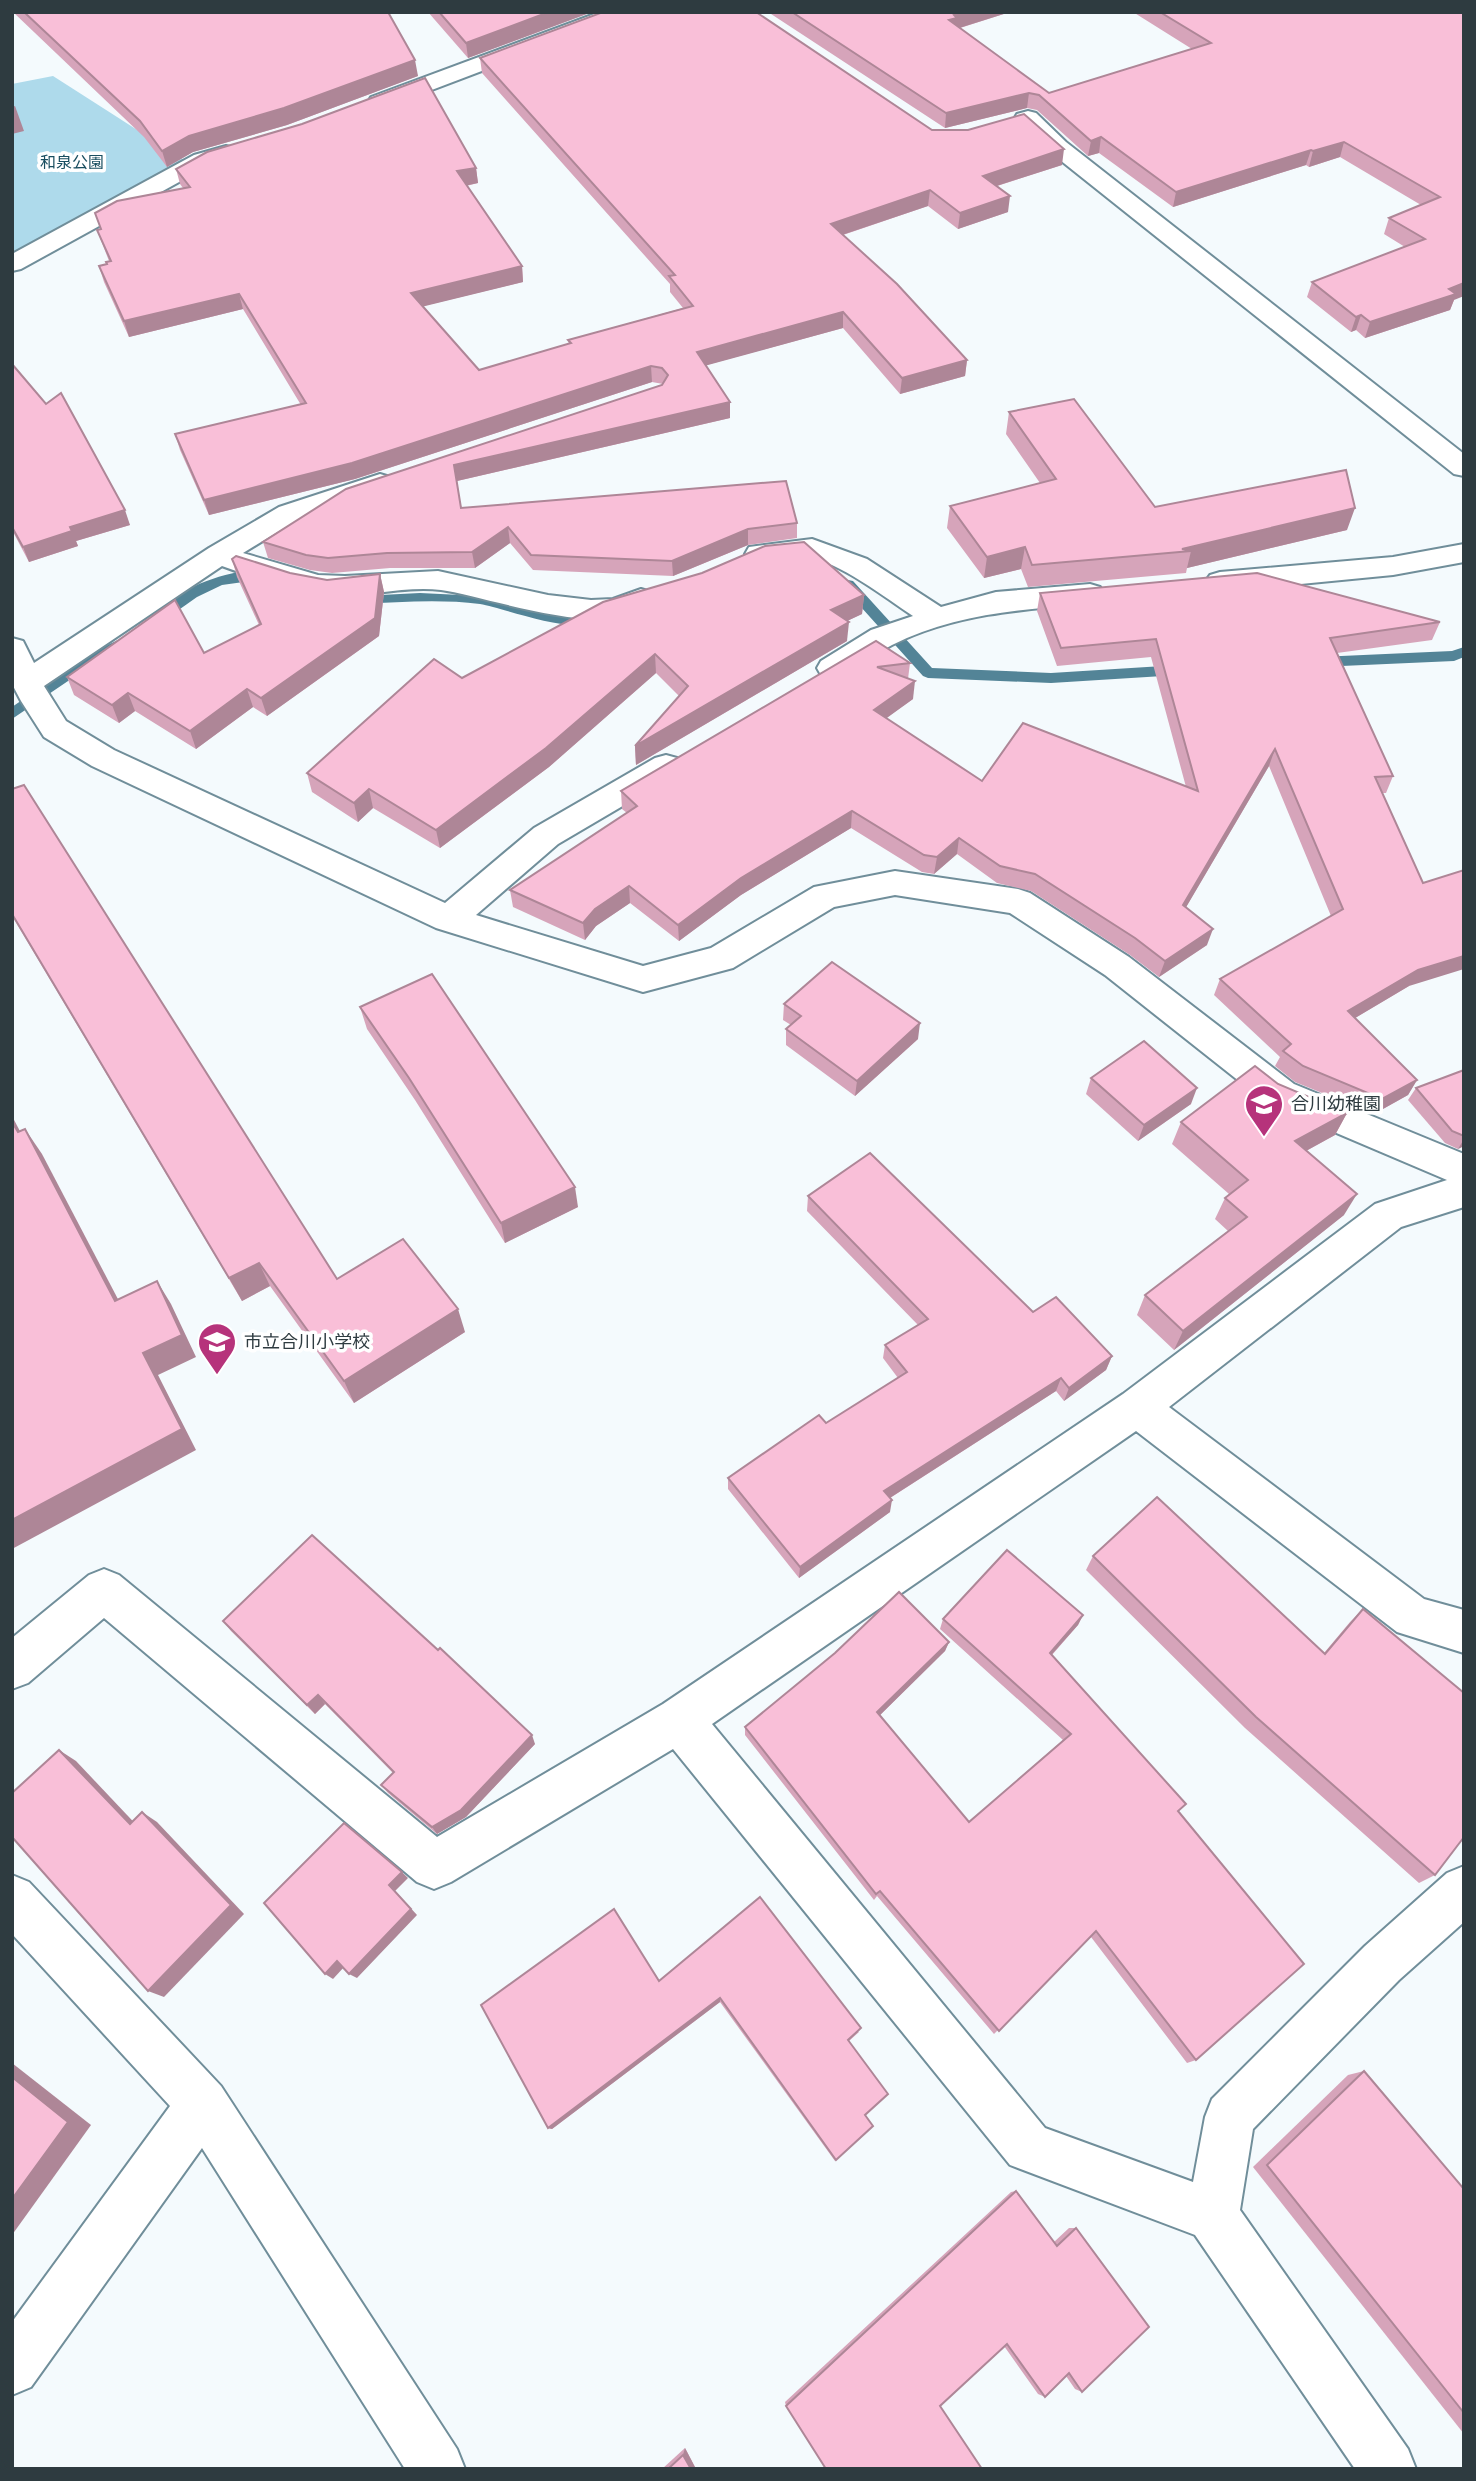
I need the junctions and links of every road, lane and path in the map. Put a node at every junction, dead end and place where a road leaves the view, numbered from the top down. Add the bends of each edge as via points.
1 (620, 12) edge
2 (589, 17) edge
3 (361, 108) edge
4 (1001, 125) edge
5 (249, 146) edge
6 (12, 264) edge
7 (1464, 468) edge
8 (406, 474) edge
9 (1464, 553) edge
10 (219, 555) junction
11 (737, 564) edge
12 (1194, 584) edge
13 (668, 590) edge
14 (1114, 592) edge
15 (937, 618) junction
16 (12, 648) edge
17 (808, 683) edge
18 (35, 697) junction
19 (688, 753) edge
20 (448, 919) junction
21 (1464, 1171) edge
22 (1464, 1191) edge
23 (1137, 1407) junction
24 (1464, 1632) edge
25 (12, 1667) edge
26 (679, 1720) junction
27 (1464, 1890) edge
28 (12, 1899) edge
29 (203, 2104) junction
30 (1213, 2216) junction
31 (12, 2368) edge
32 (437, 2469) edge
33 (1388, 2469) edge

1 - 2 street
2 - 3 street
4 - 7 street via 1028,118 1058,147
5 - 6 street via 202,160
8 - 10 street via 289,513
9 - 12 street via 1394,566
10 - 13 street via 332,586 437,580 571,608 611,609
10 - 18 street
11 - 15 street via 759,554 812,548 857,566
14 - 15 street via 996,602
15 - 17 street via 882,637
16 - 18 street
18 - 20 street via 55,729 103,758
19 - 20 street via 546,836
20 - 21 street via 643,979 721,959 826,896 895,883 1018,902 1117,966 1281,1094
22 - 23 street via 1388,1215
23 - 24 street via 1412,1618
23 - 26 street
25 - 26 street via 104,1590 434,1866
26 - 30 street via 1028,2147
27 - 30 street via 1382,1963 1230,2117
28 - 29 street
29 - 31 street
29 - 32 street
30 - 33 street

